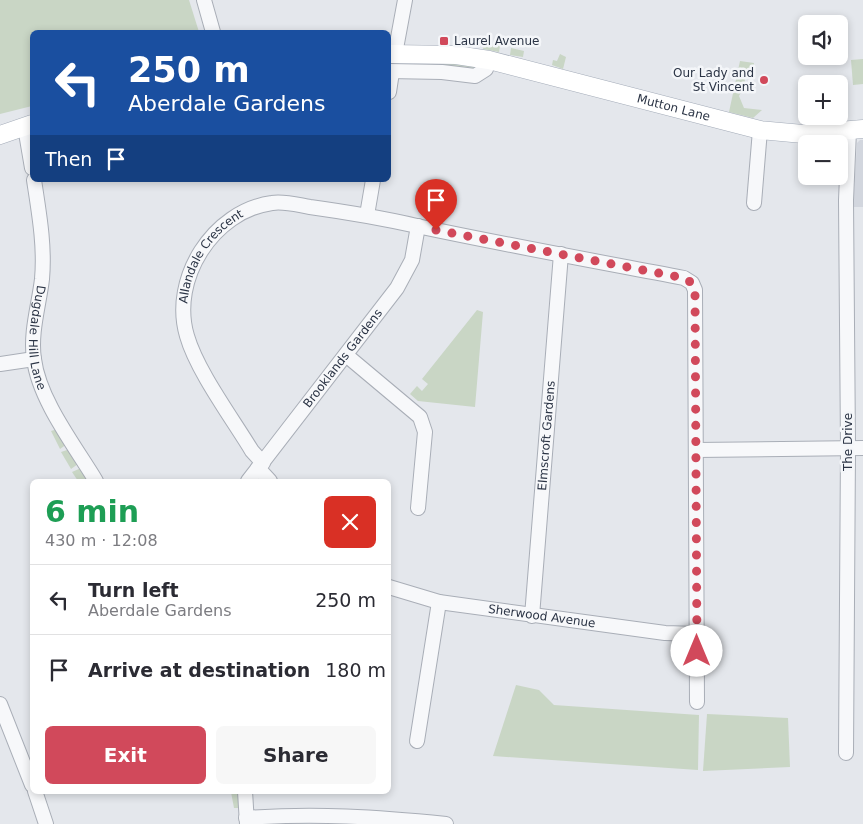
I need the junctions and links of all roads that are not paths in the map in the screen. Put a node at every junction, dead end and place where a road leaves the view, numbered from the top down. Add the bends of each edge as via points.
1 (204, 0) edge
2 (405, 0) edge
3 (212, 30) edge
4 (392, 54) edge
5 (488, 60) junction
6 (391, 71) edge
7 (760, 130) junction
8 (856, 130) edge
9 (30, 132) edge
10 (0, 135) edge
11 (34, 182) edge
12 (373, 182) edge
13 (754, 203) dead end
14 (367, 215) junction
15 (418, 226) junction
16 (561, 254) junction
17 (346, 355) junction
18 (34, 359) junction
19 (0, 364) edge
20 (848, 448) junction
21 (863, 448) edge
22 (696, 450) junction
23 (261, 466) junction
24 (95, 479) edge
25 (250, 479) edge
26 (269, 479) edge
27 (418, 508) dead end
28 (391, 588) edge
29 (439, 602) junction
30 (532, 616) junction
31 (697, 634) junction
32 (697, 702) dead end
33 (0, 704) edge
34 (417, 741) dead end
35 (846, 754) dead end
36 (30, 780) edge
37 (36, 794) edge
38 (245, 794) edge
39 (246, 821) edge
40 (46, 824) edge
41 (446, 824) edge

1 - 3 street
2 - 4 street
4 - 5 main road, Mutton Lane via 456,55
5 - 6 street via 486,69 475,76
5 - 7 main road, Mutton Lane
7 - 8 main road, Mutton Lane via 803,134
7 - 13 street
8 - 20 street, The Drive via 846,200
9 - 10 main road
11 - 18 street, Dugdale Hill Lane via 43,243
12 - 14 street
14 - 15 street, Allandale Crescent
14 - 23 street, Allandale Crescent via 273,203 247,211 230,221 212,236 194,262 185,290 183,319 187,336 195,358
15 - 16 street, Allandale Crescent
15 - 17 street, Brooklands Gardens via 412,260 397,288
16 - 22 street, Allandale Crescent via 684,278 692,283 695,290
16 - 30 street, Elmscroft Gardens
17 - 23 street, Brooklands Gardens
17 - 27 street via 420,417 425,432
18 - 19 street
18 - 24 street, Dugdale Hill Lane via 44,392
20 - 21 street
20 - 22 street
20 - 35 street, The Drive
22 - 31 street
23 - 25 street, Brooklands Gardens
23 - 26 street
28 - 29 street, Sherwood Avenue
29 - 30 street, Sherwood Avenue
29 - 34 street
30 - 31 street, Sherwood Avenue
31 - 32 street
33 - 36 street
37 - 40 street
38 - 39 street
39 - 41 street via 284,815 368,816

